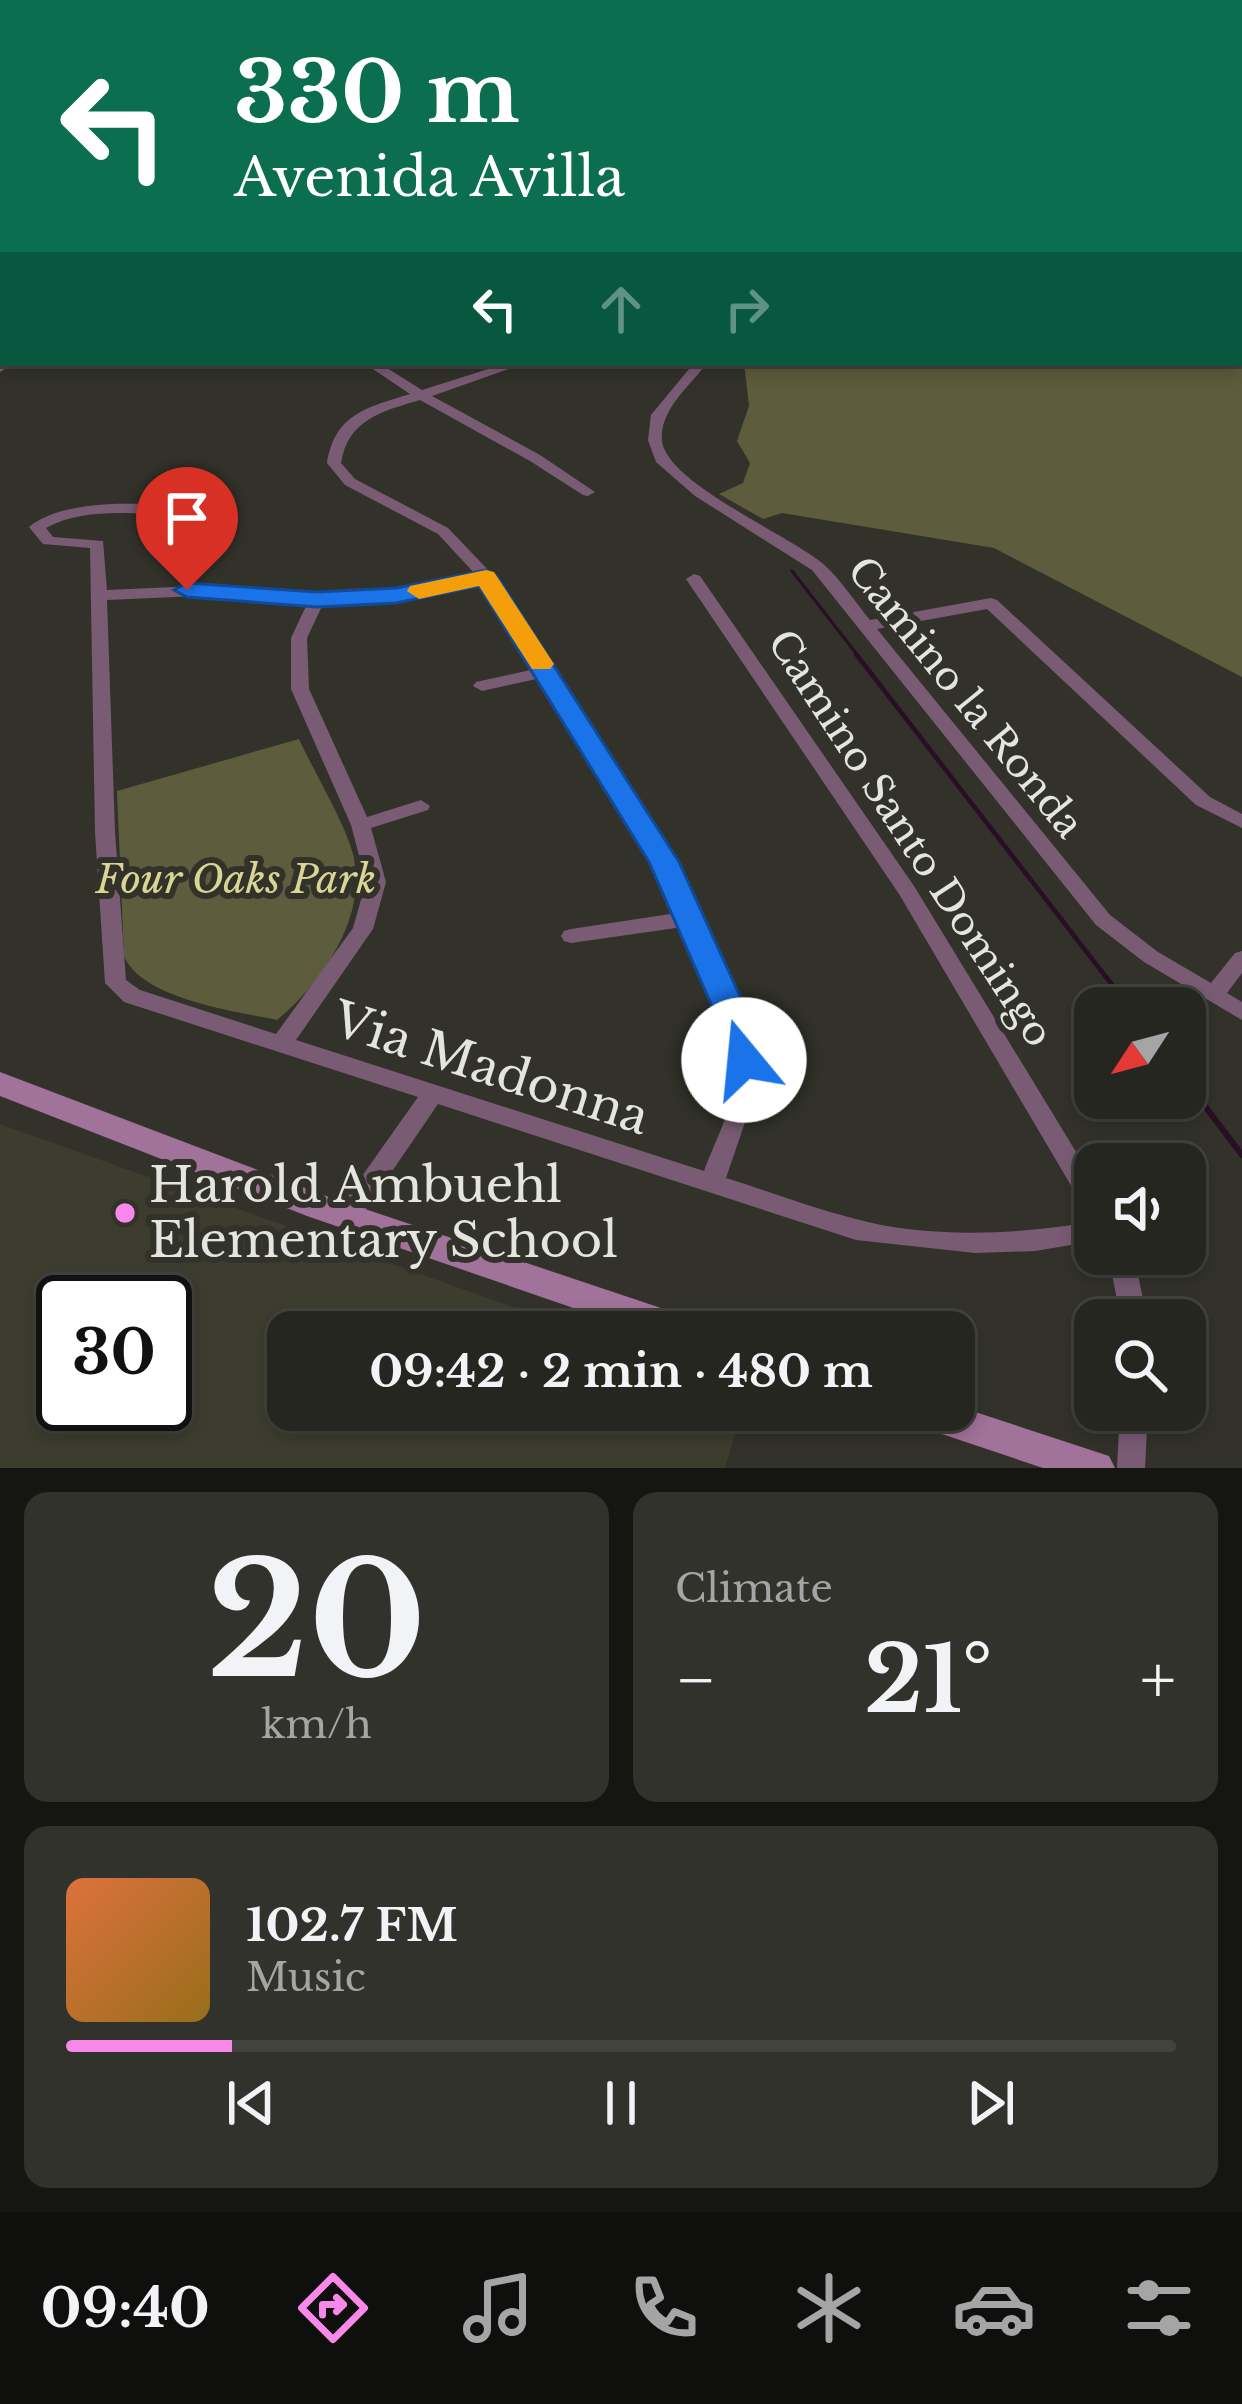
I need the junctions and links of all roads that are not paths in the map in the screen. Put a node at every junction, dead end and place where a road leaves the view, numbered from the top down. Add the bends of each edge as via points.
1 (374, 366) edge
2 (510, 366) edge
3 (699, 366) edge
4 (418, 395) junction
5 (588, 493) dead end
6 (190, 512) dead end
7 (486, 578) junction
8 (694, 579) dead end
9 (101, 596) junction
10 (317, 600) junction
11 (864, 626) junction
12 (547, 672) junction
13 (482, 686) dead end
14 (421, 806) dead end
15 (1242, 822) edge
16 (361, 824) junction
17 (687, 919) junction
18 (572, 936) dead end
19 (1242, 958) edge
20 (1213, 995) junction
21 (1242, 1012) edge
22 (281, 1045) junction
23 (0, 1084) edge
24 (434, 1094) junction
25 (1074, 1169) edge
26 (712, 1184) junction
27 (346, 1216) junction
28 (1074, 1234) edge
29 (626, 1311) edge
30 (975, 1431) edge
31 (1133, 1431) edge
32 (1059, 1462) edge
33 (1096, 1468) edge
34 (1131, 1468) edge

1 - 4 street
2 - 4 street
3 - 11 street, Camino la Ronda via 658,415 661,460 818,567
4 - 5 street via 543,460
4 - 7 street via 364,413 345,432 334,463 350,482 443,531
6 - 9 street via 73,513 37,527 48,541 98,544
7 - 10 street via 396,596
7 - 12 street
8 - 25 street, Camino Santo Domingo via 907,891
9 - 10 street via 220,590
9 - 22 street, Via Madonna via 116,983 132,996
10 - 16 street via 299,638 300,689
11 - 15 street via 991,603 1203,801
11 - 20 street, Camino la Ronda via 1103,920
12 - 13 street
12 - 17 street via 664,862
14 - 16 street
16 - 22 street via 376,882 364,928
17 - 18 street
17 - 26 street via 744,1060 744,1093
19 - 20 street
20 - 21 street, Camino la Ronda
22 - 24 street, Via Madonna
23 - 27 street
24 - 26 street, Via Madonna
24 - 27 street
26 - 28 street, Via Madonna via 856,1230 956,1245
27 - 29 street
30 - 32 street
31 - 34 street
32 - 33 street

